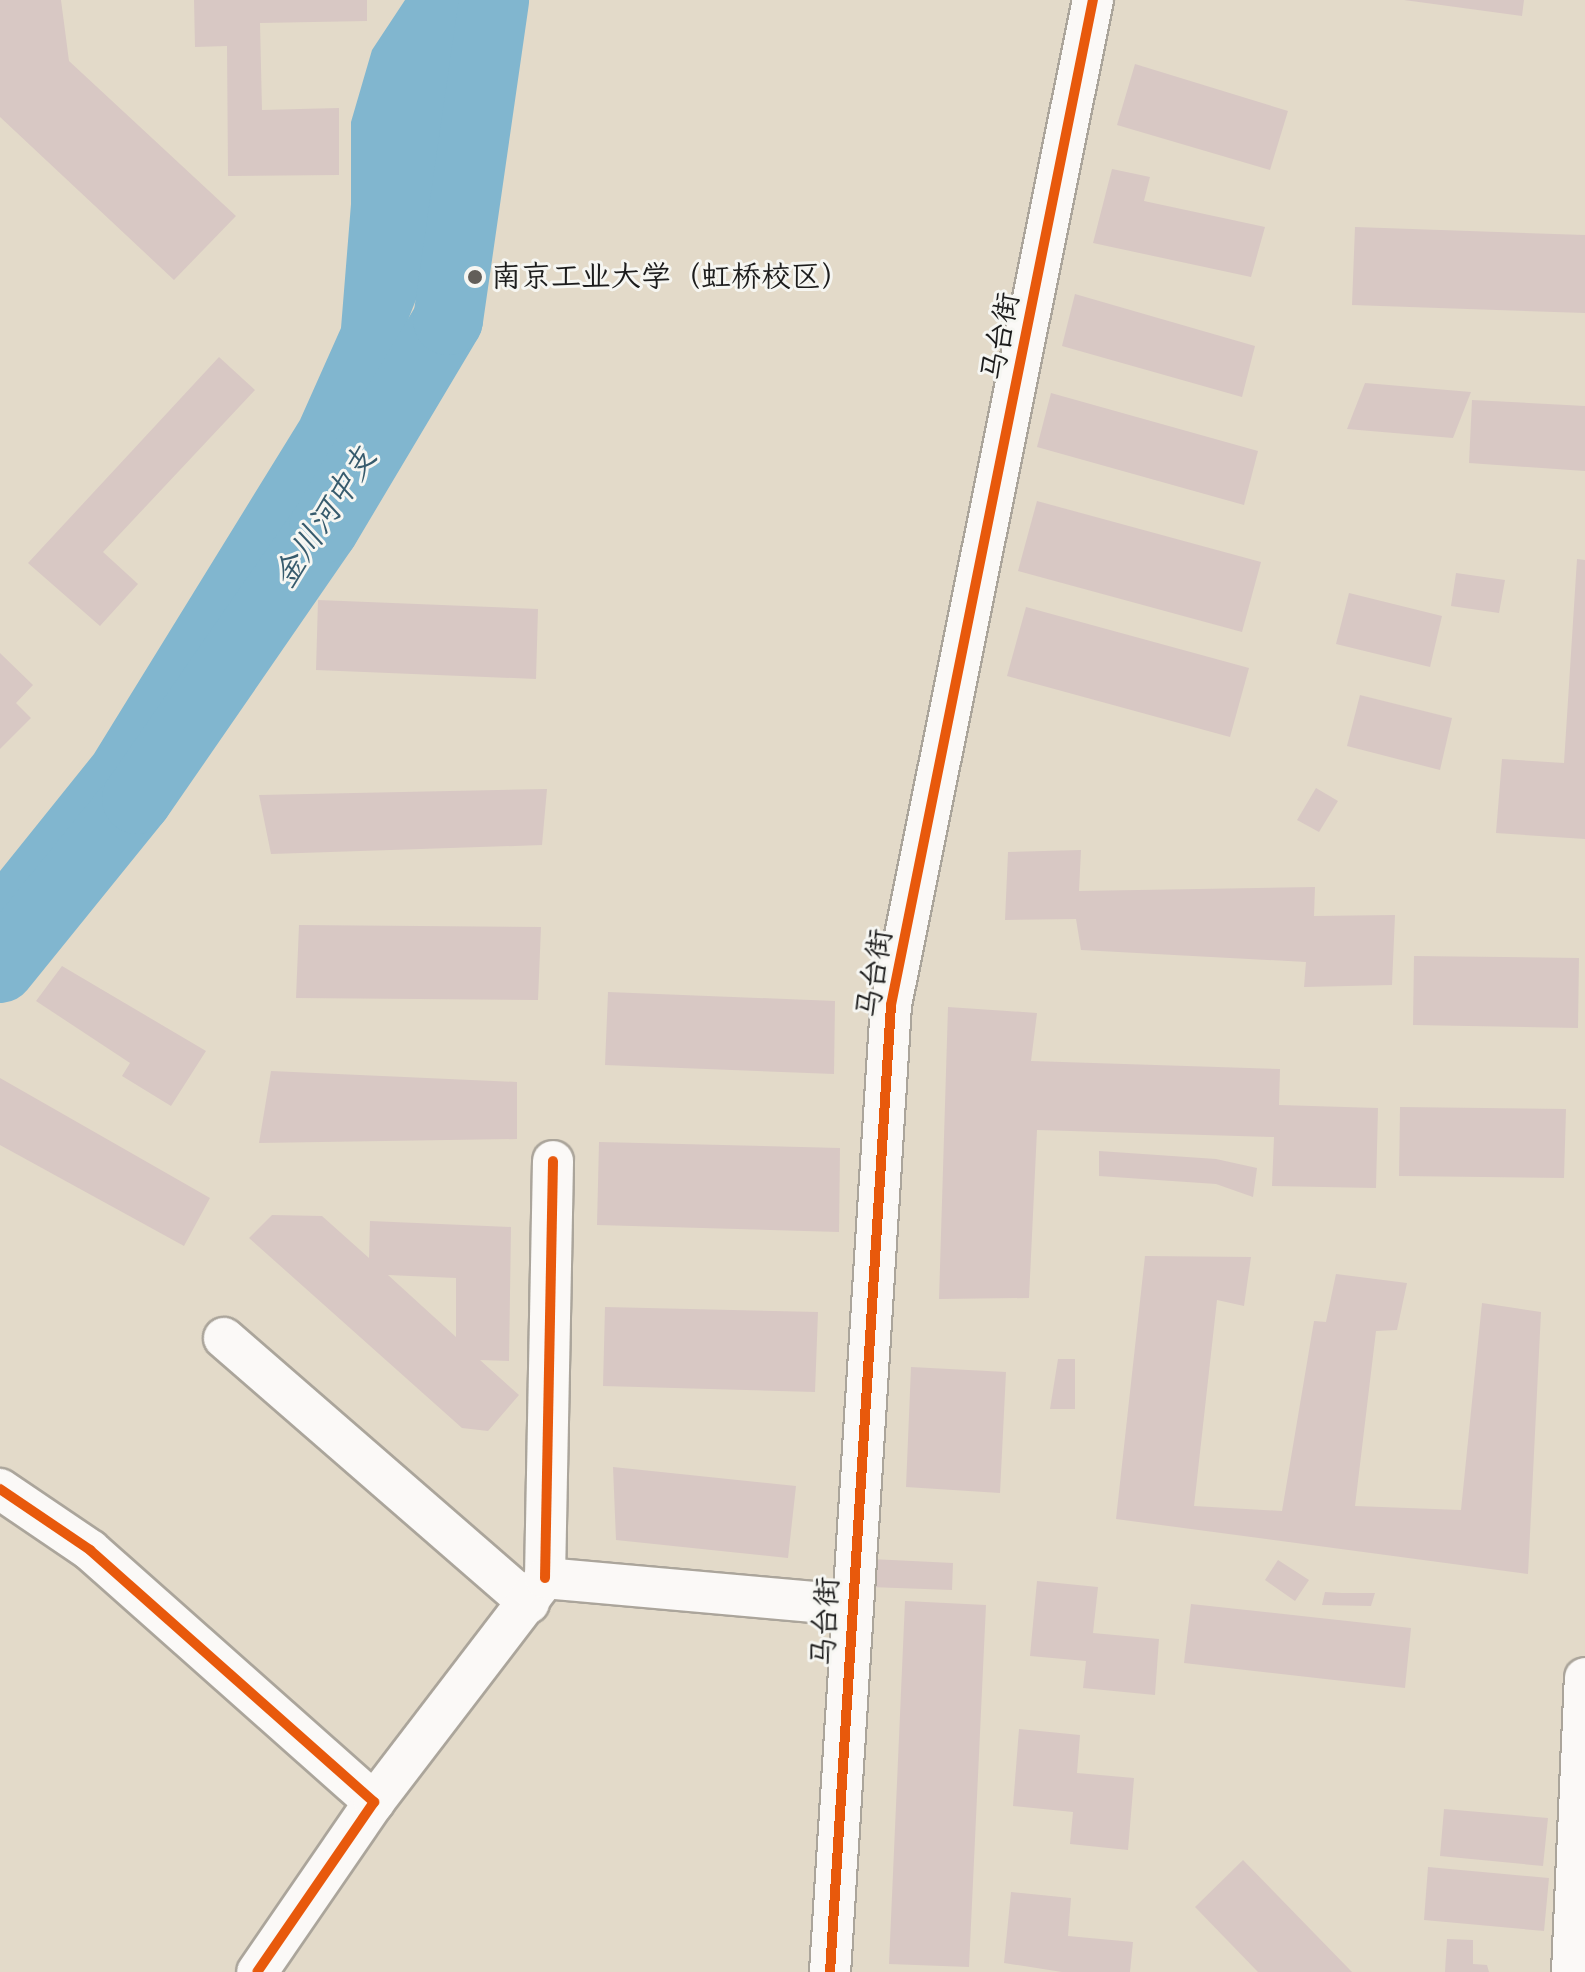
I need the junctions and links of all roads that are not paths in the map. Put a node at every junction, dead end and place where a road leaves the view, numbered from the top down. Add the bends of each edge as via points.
1 (1093, 0) edge
2 (553, 1161) dead end
3 (224, 1338) dead end
4 (0, 1489) edge
5 (537, 1590) junction
6 (850, 1605) junction
7 (1585, 1678) edge
8 (374, 1802) junction
9 (257, 1972) edge
10 (830, 1972) edge
11 (1572, 1972) edge

1 - 6 street, 马台街 via 891,1005
2 - 5 street
3 - 5 street
4 - 8 street via 90,1550
5 - 6 street
5 - 8 street
6 - 10 street, 马台街
7 - 11 street
8 - 9 street

